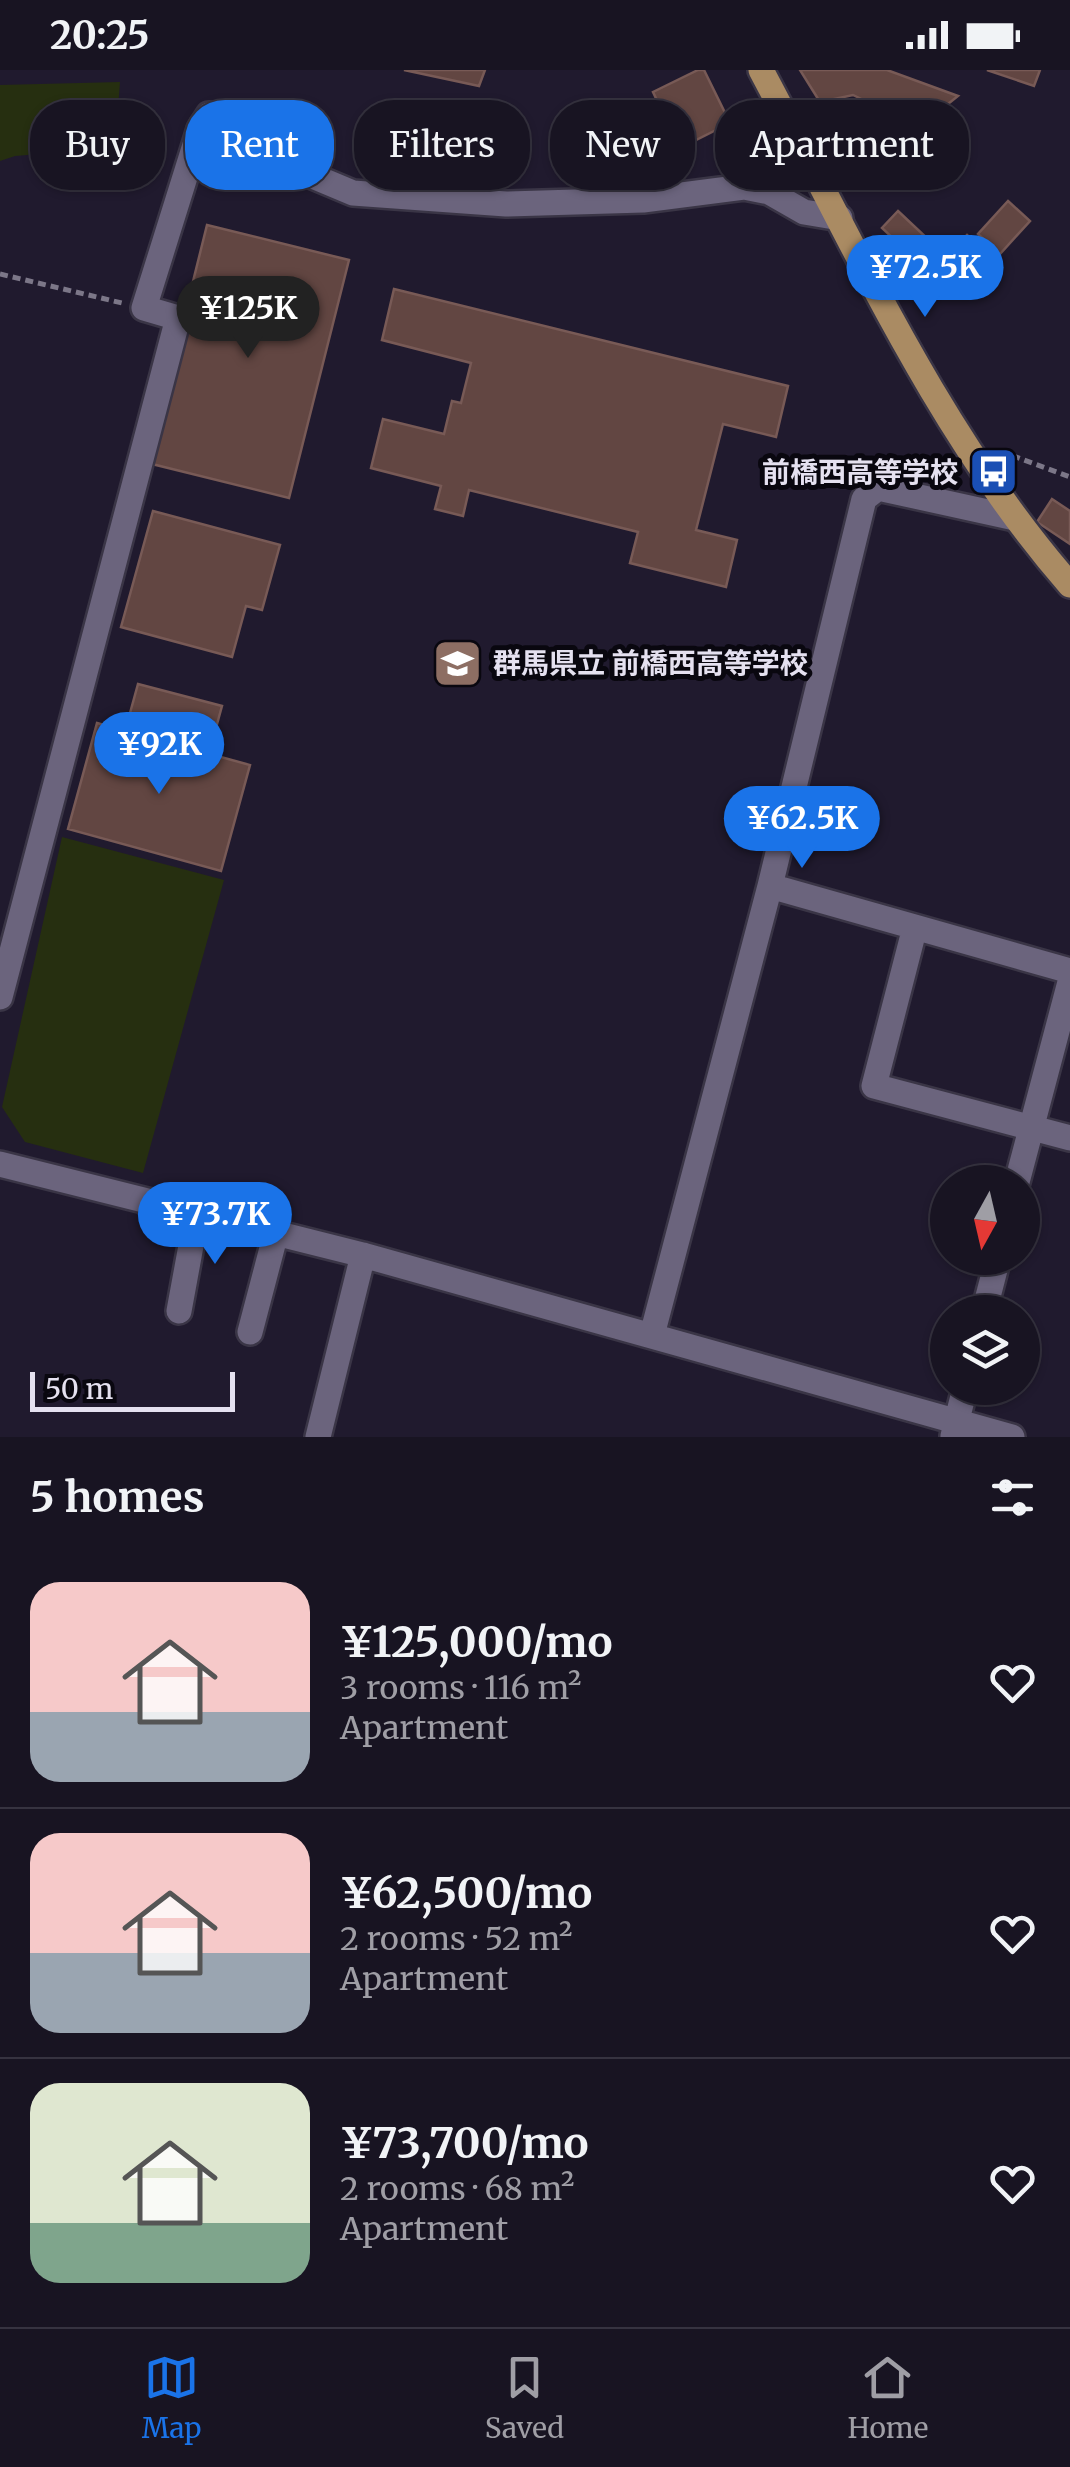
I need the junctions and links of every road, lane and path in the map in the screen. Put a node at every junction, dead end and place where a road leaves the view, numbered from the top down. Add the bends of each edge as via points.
1 (761, 70) edge
2 (840, 218) junction
3 (0, 274) edge
4 (144, 308) junction
5 (968, 450) junction
6 (1070, 477) edge
7 (1015, 518) junction
8 (1070, 585) edge
9 (770, 886) junction
10 (915, 927) junction
11 (1070, 971) edge
12 (1070, 982) edge
13 (0, 997) edge
14 (1030, 1128) junction
15 (1070, 1138) edge
16 (0, 1164) edge
17 (1020, 1165) edge
18 (197, 1213) junction
19 (276, 1233) junction
20 (363, 1255) junction
21 (178, 1311) dead end
22 (250, 1332) dead end
23 (652, 1335) junction
24 (961, 1405) edge
25 (954, 1430) edge
26 (318, 1437) edge
27 (1012, 1437) edge

1 - 2 main road
2 - 4 street via 804,212 744,187 643,200 506,204 353,194 291,167 209,115
2 - 5 main road
3 - 4 path
4 - 13 street via 178,318
5 - 6 path via 992,448
5 - 7 main road
7 - 8 main road
7 - 9 street via 878,488 864,499
9 - 10 street
9 - 23 street
10 - 11 street
10 - 14 street via 874,1086
12 - 14 street
14 - 15 street
14 - 17 street
16 - 18 street
18 - 19 street
18 - 21 street
19 - 20 street
19 - 22 street
20 - 23 street
20 - 26 street
23 - 25 street
24 - 25 street
25 - 27 street

